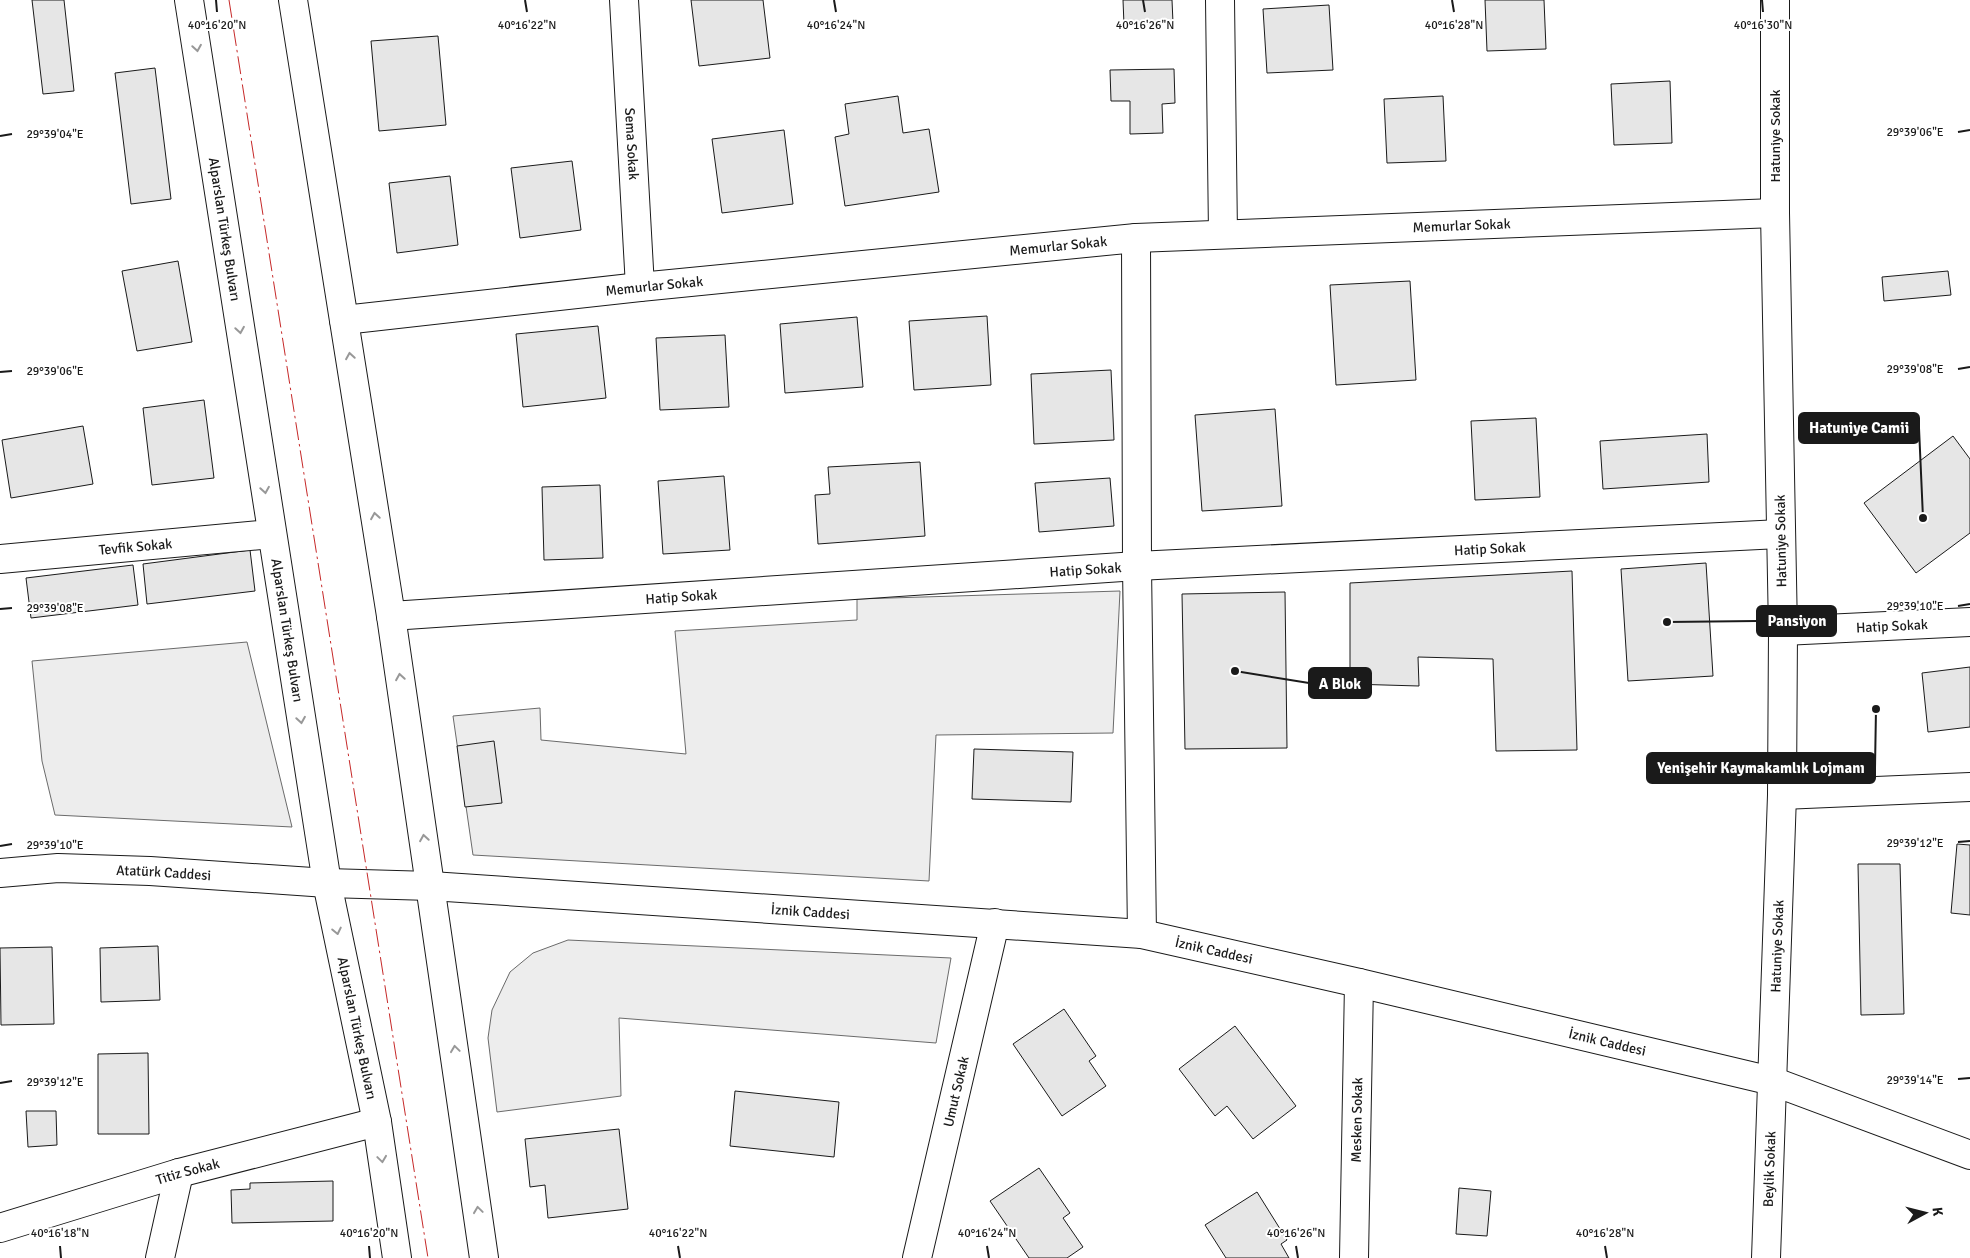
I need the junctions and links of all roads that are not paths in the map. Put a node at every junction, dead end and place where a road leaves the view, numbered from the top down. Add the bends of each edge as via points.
1 (189, 0) edge
2 (293, 0) edge
3 (624, 0) edge
4 (1220, 0) edge
5 (1774, 0) edge
6 (1775, 213) junction
7 (1223, 234) junction
8 (1136, 238) junction
9 (640, 287) junction
10 (344, 320) junction
11 (271, 534) junction
12 (1782, 534) junction
13 (0, 558) edge
14 (1137, 566) junction
15 (391, 616) junction
16 (1970, 622) edge
17 (1783, 631) junction
18 (1970, 787) edge
19 (1782, 795) junction
20 (0, 873) edge
21 (327, 883) junction
22 (431, 886) junction
23 (995, 923) junction
24 (1142, 934) junction
25 (1359, 983) junction
26 (1772, 1081) junction
27 (377, 1122) junction
28 (1970, 1156) edge
29 (180, 1173) junction
30 (0, 1228) edge
31 (160, 1258) edge
32 (397, 1258) edge
33 (484, 1258) edge
34 (917, 1258) edge
35 (1354, 1258) edge
36 (1766, 1258) edge

1 -> 11 street, Alparslan Türkeş Bulvarı
2 - 10 street
3 - 9 street, Sema Sokak
4 - 7 street
5 - 6 street, Hatuniye Sokak
6 - 7 street, Memurlar Sokak
6 - 12 street, Hatuniye Sokak
7 - 8 street, Memurlar Sokak
8 - 9 street, Memurlar Sokak
8 - 14 street
9 - 10 street, Memurlar Sokak
15 -> 10 street
11 - 13 street, Tevfik Sokak
11 -> 21 street, Alparslan Türkeş Bulvarı
12 - 14 street, Hatip Sokak
12 - 17 street, Hatuniye Sokak
14 - 15 street, Hatip Sokak
14 - 24 street
22 -> 15 street
16 - 17 street, Hatip Sokak
17 - 19 street, Hatuniye Sokak
18 - 19 street
19 - 26 street, Hatuniye Sokak
20 - 21 street, Atatürk Caddesi via 58,868
21 - 22 street, Atatürk Caddesi
21 -> 27 street, Alparslan Türkeş Bulvarı
22 - 23 street, İznik Caddesi
33 -> 22 street
23 - 24 street, İznik Caddesi
23 - 34 street, Umut Sokak
24 - 25 street, İznik Caddesi
25 - 26 street, İznik Caddesi
25 - 35 street, Mesken Sokak
26 - 28 street, İznik Caddesi
26 - 36 street, Beylik Sokak
27 - 29 street, Titiz Sokak
27 -> 32 street, Alparslan Türkeş Bulvarı
29 - 30 street, Titiz Sokak
29 - 31 street

